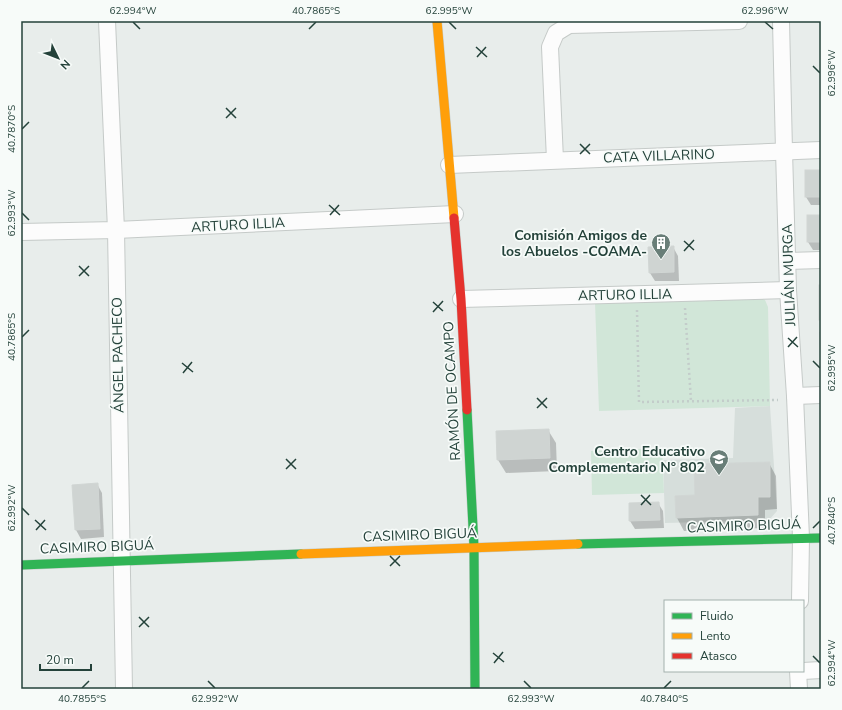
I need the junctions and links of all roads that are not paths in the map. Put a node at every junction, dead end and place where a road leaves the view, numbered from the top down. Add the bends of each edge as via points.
1 (107, 21) edge
2 (437, 21) edge
3 (739, 21) edge
4 (781, 21) edge
5 (821, 150) edge
6 (784, 151) junction
7 (555, 160) junction
8 (449, 165) junction
9 (454, 214) junction
10 (116, 230) junction
11 (21, 232) edge
12 (821, 260) edge
13 (788, 261) junction
14 (788, 290) junction
15 (461, 299) junction
16 (821, 395) edge
17 (795, 397) junction
18 (801, 538) junction
19 (821, 538) edge
20 (474, 547) junction
21 (122, 560) junction
22 (21, 565) edge
23 (800, 600) edge
24 (804, 670) edge
25 (821, 670) edge
26 (798, 672) edge
27 (124, 689) edge
28 (475, 689) edge
29 (799, 689) edge

1 - 10 street, ÁNGEL PACHECO
2 - 8 street, RAMÓN DE OCAMPO
3 - 7 street via 569,25 556,33 550,47
4 - 6 street, JULIÁN MURGA
5 - 6 street, CATA VILLARINO
6 - 7 street, CATA VILLARINO
6 - 13 street, JULIÁN MURGA
7 - 8 street, CATA VILLARINO
8 - 9 street, RAMÓN DE OCAMPO
9 - 10 street, ARTURO ILLIA
9 - 15 street, RAMÓN DE OCAMPO
10 - 11 street, ARTURO ILLIA
10 - 21 street, ÁNGEL PACHECO
12 - 13 street
13 - 14 street, JULIÁN MURGA
14 - 15 street, ARTURO ILLIA
14 - 17 street, JULIÁN MURGA
15 - 20 street, RAMÓN DE OCAMPO
16 - 17 street
17 - 18 street, JULIÁN MURGA
18 - 19 street, CASIMIRO BIGUÁ
18 - 20 street, CASIMIRO BIGUÁ
18 - 23 street, JULIÁN MURGA
20 - 21 street, CASIMIRO BIGUÁ
20 - 28 street, RAMÓN DE OCAMPO
21 - 22 street, CASIMIRO BIGUÁ
21 - 27 street, ÁNGEL PACHECO
24 - 25 street
26 - 29 street

